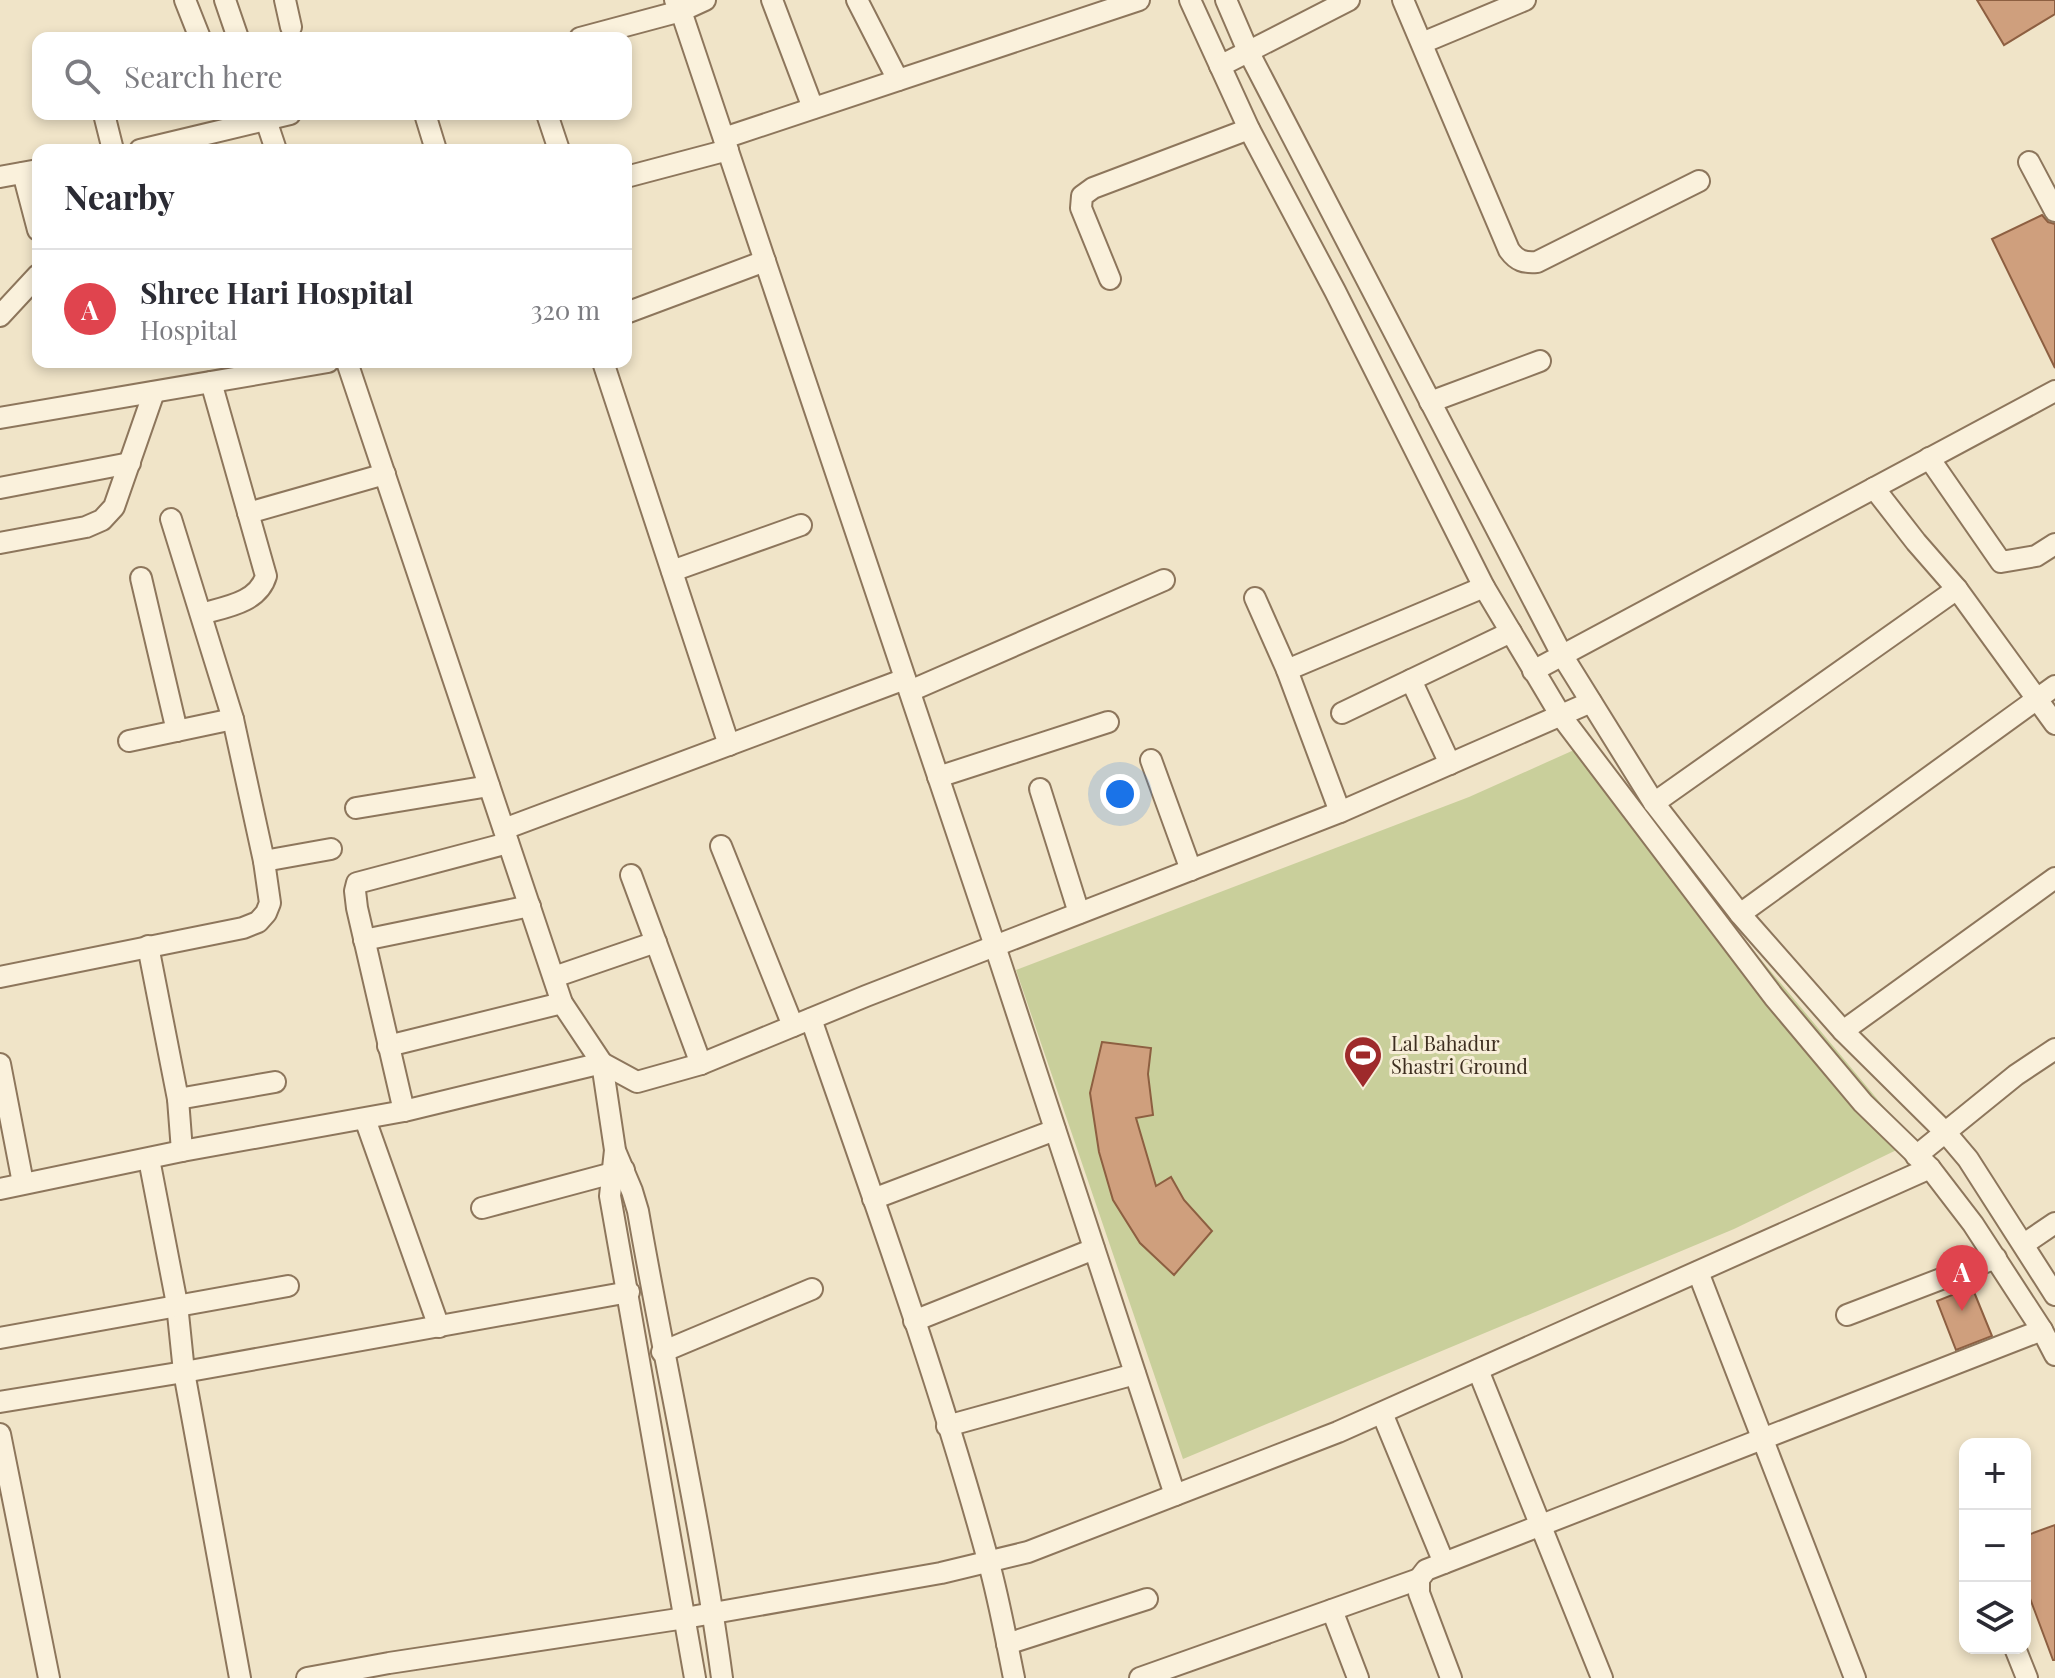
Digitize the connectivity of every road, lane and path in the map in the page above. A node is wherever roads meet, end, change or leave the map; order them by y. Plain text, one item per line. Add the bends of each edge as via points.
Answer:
1 (185, 0) edge
2 (225, 0) edge
3 (285, 0) edge
4 (705, 0) edge
5 (772, 0) edge
6 (857, 0) edge
7 (1139, 0) edge
8 (1190, 0) edge
9 (1226, 0) edge
10 (1349, 0) edge
11 (1403, 0) edge
12 (1525, 0) edge
13 (678, 6) edge
14 (291, 27) dead end
15 (198, 32) edge
16 (236, 32) edge
17 (598, 32) edge
18 (1422, 43) junction
19 (1248, 51) junction
20 (1220, 66) junction
21 (898, 80) junction
22 (813, 108) junction
23 (106, 120) edge
24 (254, 120) edge
25 (266, 120) edge
26 (427, 120) edge
27 (549, 120) edge
28 (1249, 129) junction
29 (112, 144) edge
30 (163, 144) edge
31 (274, 144) edge
32 (434, 144) edge
33 (557, 144) edge
34 (726, 144) junction
35 (2029, 162) dead end
36 (31, 171) edge
37 (632, 175) edge
38 (0, 177) edge
39 (1699, 181) dead end
40 (2055, 211) edge
41 (765, 261) junction
42 (1110, 279) dead end
43 (32, 281) edge
44 (632, 311) edge
45 (0, 316) edge
46 (1540, 361) dead end
47 (293, 368) edge
48 (349, 368) edge
49 (605, 368) edge
50 (211, 382) junction
51 (2055, 391) edge
52 (154, 392) junction
53 (1430, 402) junction
54 (0, 418) edge
55 (1929, 458) junction
56 (130, 463) junction
57 (385, 474) junction
58 (0, 488) edge
59 (1874, 488) junction
60 (248, 513) junction
61 (171, 519) dead end
62 (801, 525) dead end
63 (0, 543) edge
64 (2055, 544) edge
65 (672, 571) junction
66 (141, 578) dead end
67 (1164, 580) dead end
68 (1484, 587) junction
69 (1957, 589) junction
70 (1255, 598) dead end
71 (201, 614) junction
72 (1511, 632) junction
73 (1562, 655) junction
74 (1287, 670) junction
75 (1533, 671) junction
76 (1411, 680) junction
77 (907, 685) junction
78 (2055, 686) edge
79 (2036, 700) junction
80 (1591, 702) junction
81 (1342, 713) dead end
82 (1561, 716) junction
83 (233, 719) junction
84 (1108, 722) dead end
85 (2055, 724) edge
86 (177, 731) junction
87 (129, 741) dead end
88 (729, 745) junction
89 (1151, 760) dead end
90 (1450, 764) junction
91 (938, 777) junction
92 (489, 786) junction
93 (1040, 789) dead end
94 (1654, 803) junction
95 (356, 808) dead end
96 (1340, 812) junction
97 (506, 836) junction
98 (721, 846) dead end
99 (331, 849) dead end
100 (264, 861) junction
101 (1191, 870) junction
102 (631, 875) dead end
103 (2055, 878) edge
104 (530, 906) junction
105 (1079, 913) junction
106 (1740, 914) junction
107 (364, 940) junction
108 (656, 942) junction
109 (148, 946) junction
110 (995, 946) junction
111 (0, 977) edge
112 (554, 977) junction
113 (562, 1003) junction
114 (802, 1022) junction
115 (1843, 1031) junction
116 (388, 1046) junction
117 (2055, 1049) edge
118 (602, 1063) junction
119 (0, 1064) edge
120 (701, 1064) junction
121 (275, 1082) dead end
122 (178, 1099) junction
123 (404, 1111) junction
124 (365, 1119) junction
125 (1055, 1130) junction
126 (1946, 1133) junction
127 (182, 1151) junction
128 (149, 1159) junction
129 (1923, 1162) junction
130 (618, 1172) junction
131 (23, 1183) junction
132 (0, 1189) edge
133 (873, 1199) junction
134 (482, 1208) dead end
135 (2055, 1223) edge
136 (2024, 1244) junction
137 (1094, 1249) junction
138 (1996, 1258) junction
139 (1698, 1272) junction
140 (288, 1286) dead end
141 (812, 1289) dead end
142 (629, 1292) junction
143 (2055, 1295) edge
144 (177, 1304) junction
145 (1847, 1315) dead end
146 (914, 1321) junction
147 (439, 1327) junction
148 (2042, 1330) junction
149 (0, 1338) edge
150 (662, 1352) junction
151 (2055, 1355) edge
152 (1478, 1370) junction
153 (184, 1372) junction
154 (1135, 1374) junction
155 (0, 1402) edge
156 (1382, 1413) junction
157 (947, 1426) junction
158 (0, 1434) edge
159 (1763, 1439) junction
160 (1175, 1495) junction
161 (1541, 1526) junction
162 (988, 1561) junction
163 (1444, 1563) junction
164 (1419, 1579) junction
165 (1147, 1599) dead end
166 (1332, 1610) junction
167 (713, 1613) junction
168 (685, 1618) junction
169 (1007, 1644) junction
170 (2017, 1654) edge
171 (390, 1670) edge
172 (49, 1678) edge
173 (240, 1678) edge
174 (307, 1678) edge
175 (695, 1678) edge
176 (722, 1678) edge
177 (1014, 1678) edge
178 (1140, 1678) edge
179 (1358, 1678) edge
180 (1451, 1678) edge
181 (1602, 1678) edge
182 (1855, 1678) edge
183 (2027, 1678) edge

1 - 15 street
2 - 16 street
3 - 14 street
4 - 13 street
5 - 22 street
6 - 21 street
7 - 21 street
8 - 20 street
9 - 19 street
10 - 19 street
11 - 18 street
12 - 18 street
13 - 17 street
13 - 34 street
18 - 39 street via 1515,259 1537,262
19 - 20 street
19 - 53 street
20 - 28 street
21 - 22 street
22 - 34 street
23 - 29 street
24 - 30 street
25 - 31 street
26 - 32 street
27 - 33 street
28 - 42 street via 1082,196 1081,208
28 - 68 street
34 - 37 street
34 - 41 street
35 - 40 street
36 - 38 street
41 - 44 street
41 - 77 street
43 - 45 street
46 - 53 street
47 - 50 street
48 - 57 street
49 - 65 street
50 - 52 street
50 - 60 street
51 - 55 street
52 - 54 street
52 - 56 street
53 - 73 street
55 - 59 street
55 - 64 street via 2001,562 2036,556
56 - 58 street
56 - 63 street via 114,507 102,520
57 - 60 street
57 - 92 street
59 - 69 street
59 - 73 street
60 - 71 street via 266,576 263,587 242,601
61 - 71 street
62 - 65 street
65 - 88 street
66 - 86 street
67 - 77 street
68 - 72 street
68 - 74 street
69 - 79 street
69 - 94 street
70 - 74 street
71 - 83 street
72 - 75 street
72 - 76 street
73 - 75 street
73 - 80 street
74 - 96 street
75 - 82 street
76 - 81 street
76 - 90 street
77 - 88 street
77 - 91 street
78 - 79 street
79 - 85 street
79 - 106 street
80 - 82 street
80 - 94 street
82 - 90 street
82 - 129 street via 1774,997 1863,1103
83 - 86 street
83 - 100 street
84 - 91 street
86 - 87 street
88 - 97 street
89 - 101 street
90 - 96 street
91 - 110 street
92 - 95 street
92 - 97 street
93 - 105 street
94 - 106 street
96 - 101 street
97 - 104 street
97 - 107 street via 357,883
98 - 114 street
99 - 100 street
100 - 109 street via 270,903 258,922
101 - 105 street
102 - 108 street
103 - 115 street
104 - 107 street
104 - 112 street
105 - 110 street
106 - 115 street
107 - 116 street
108 - 112 street
108 - 120 street
109 - 111 street
109 - 122 street
110 - 114 street
110 - 125 street
112 - 113 street
113 - 116 street
113 - 118 street
114 - 120 street
114 - 133 street
115 - 126 street
116 - 123 street
117 - 126 street
118 - 120 street via 637,1082
118 - 123 street
118 - 130 street
119 - 131 street
121 - 122 street
122 - 127 street
123 - 124 street
124 - 127 street
124 - 147 street
125 - 133 street
125 - 137 street
126 - 129 street
126 - 136 street
127 - 128 street
128 - 131 street
128 - 144 street
129 - 138 street
129 - 139 street
130 - 134 street
130 - 142 street via 610,1196
130 - 150 street via 638,1211
131 - 132 street
133 - 146 street
135 - 136 street
136 - 143 street
137 - 146 street
137 - 154 street
138 - 145 street
138 - 148 street
139 - 152 street
139 - 159 street
140 - 144 street
141 - 150 street
142 - 147 street
142 - 168 street
144 - 149 street
144 - 153 street
146 - 157 street
147 - 153 street
148 - 151 street
148 - 159 street
150 - 167 street
152 - 156 street
152 - 161 street
153 - 155 street
153 - 173 street
154 - 157 street
154 - 160 street
156 - 160 street
156 - 163 street
157 - 162 street
158 - 172 street
159 - 161 street
159 - 182 street
160 - 162 street via 1028,1552
161 - 163 street
161 - 181 street
162 - 167 street
162 - 169 street
163 - 164 street
164 - 166 street
164 - 180 street via 1419,1593
165 - 169 street
166 - 178 street
166 - 179 street
167 - 168 street
167 - 176 street
168 - 171 street
168 - 175 street
169 - 177 street
170 - 183 street
171 - 174 street

